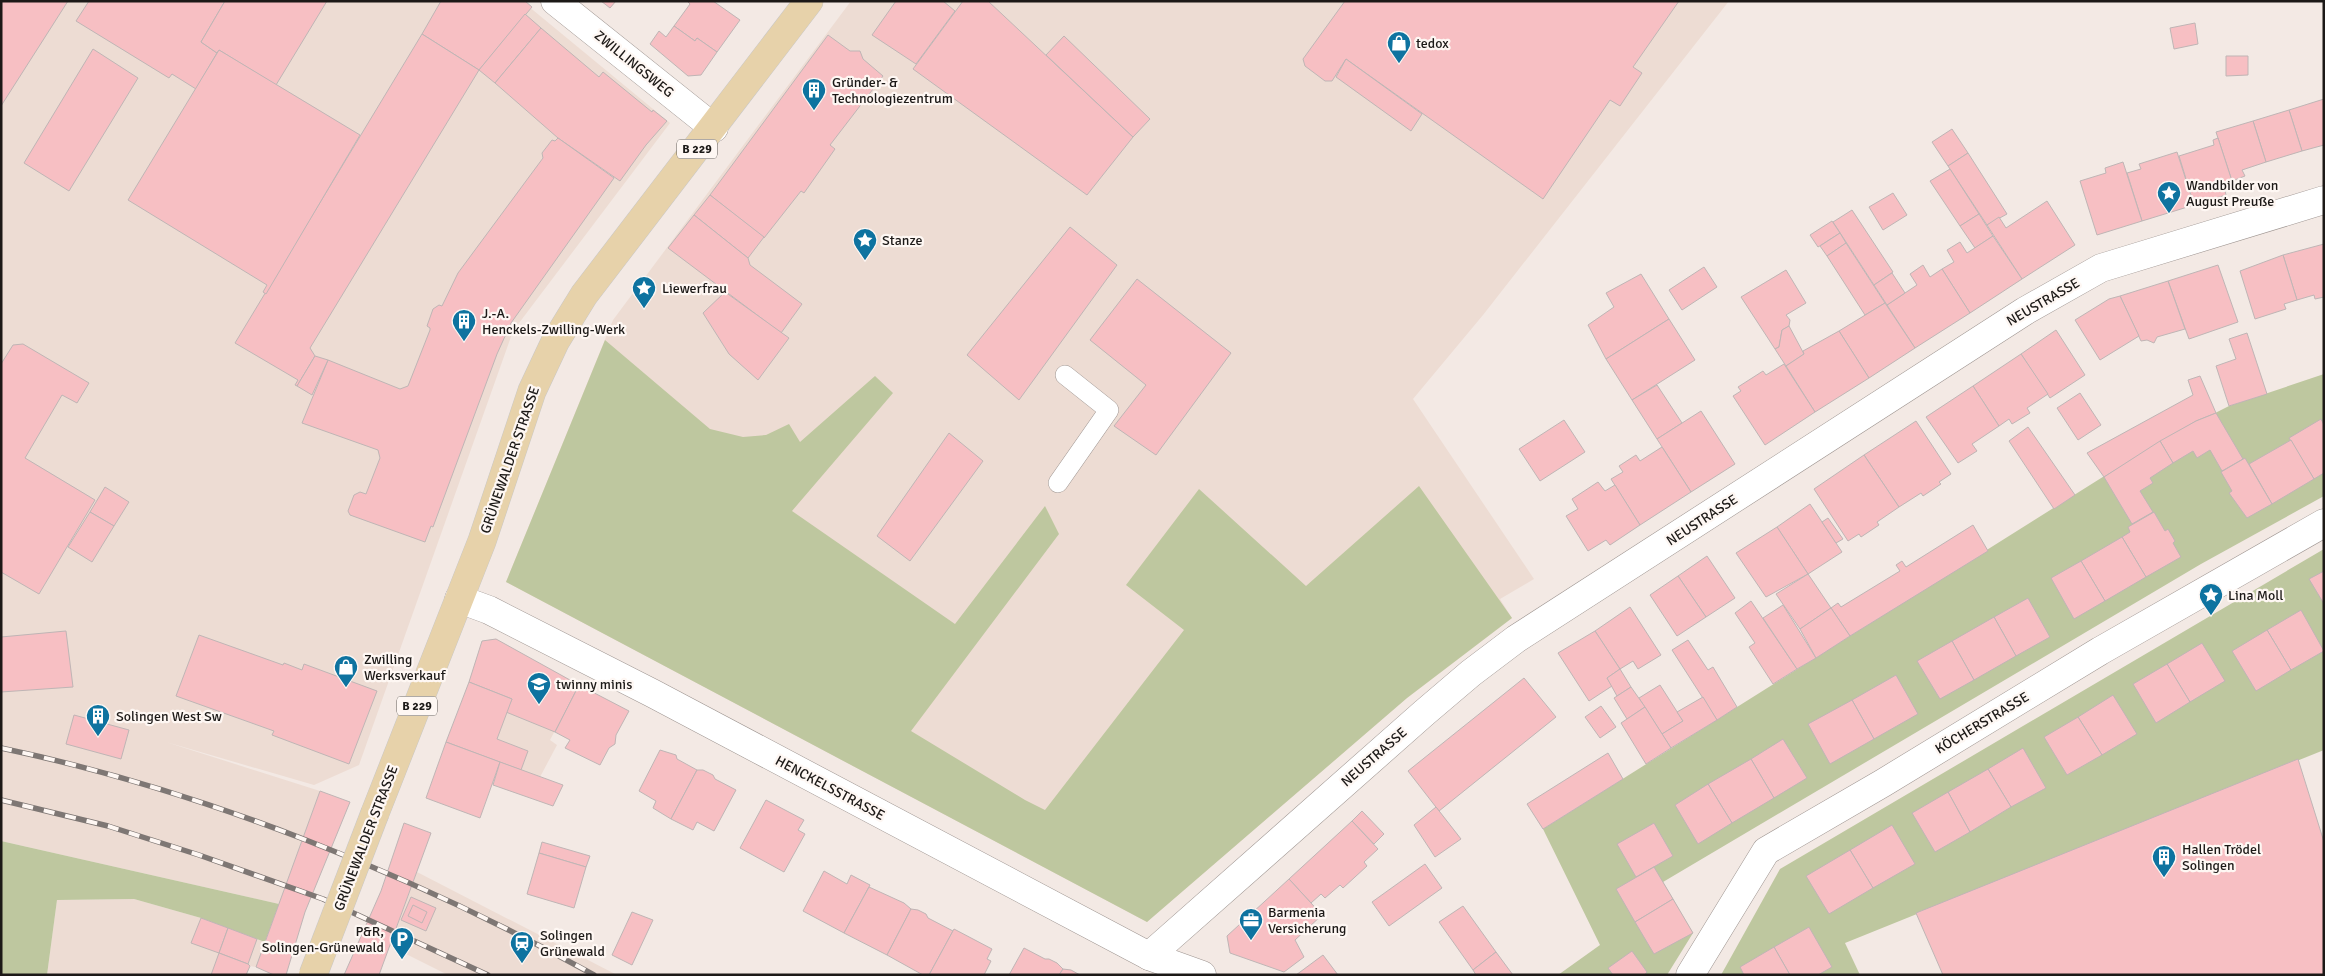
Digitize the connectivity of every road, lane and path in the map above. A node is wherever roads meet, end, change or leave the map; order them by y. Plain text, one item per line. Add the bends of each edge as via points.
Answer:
1 (555, 1) edge
2 (808, 1) edge
3 (714, 128) junction
4 (2324, 200) edge
5 (1065, 375) dead end
6 (1058, 483) dead end
7 (2324, 523) edge
8 (459, 599) junction
9 (1149, 956) junction
10 (313, 975) edge
11 (1202, 975) edge
12 (1690, 975) edge

1 - 3 street, ZWILLINGSWEG
2 - 3 main road, GRÜNEWALDER STRASSE / B 229
3 - 8 main road, GRÜNEWALDER STRASSE / B 229 via 584,295 555,342 532,391
4 - 9 street, NEUSTRASSE via 2101,268 2016,316 1516,639 1424,713
5 - 6 lane via 1109,410
7 - 12 street, KÖCHERSTRASSE via 2100,651 1766,851
8 - 9 street, HENCKELSSTRASSE via 489,610 658,697
8 - 10 main road, GRÜNEWALDER STRASSE / B 229, bridge
9 - 11 street, HENCKELSSTRASSE

